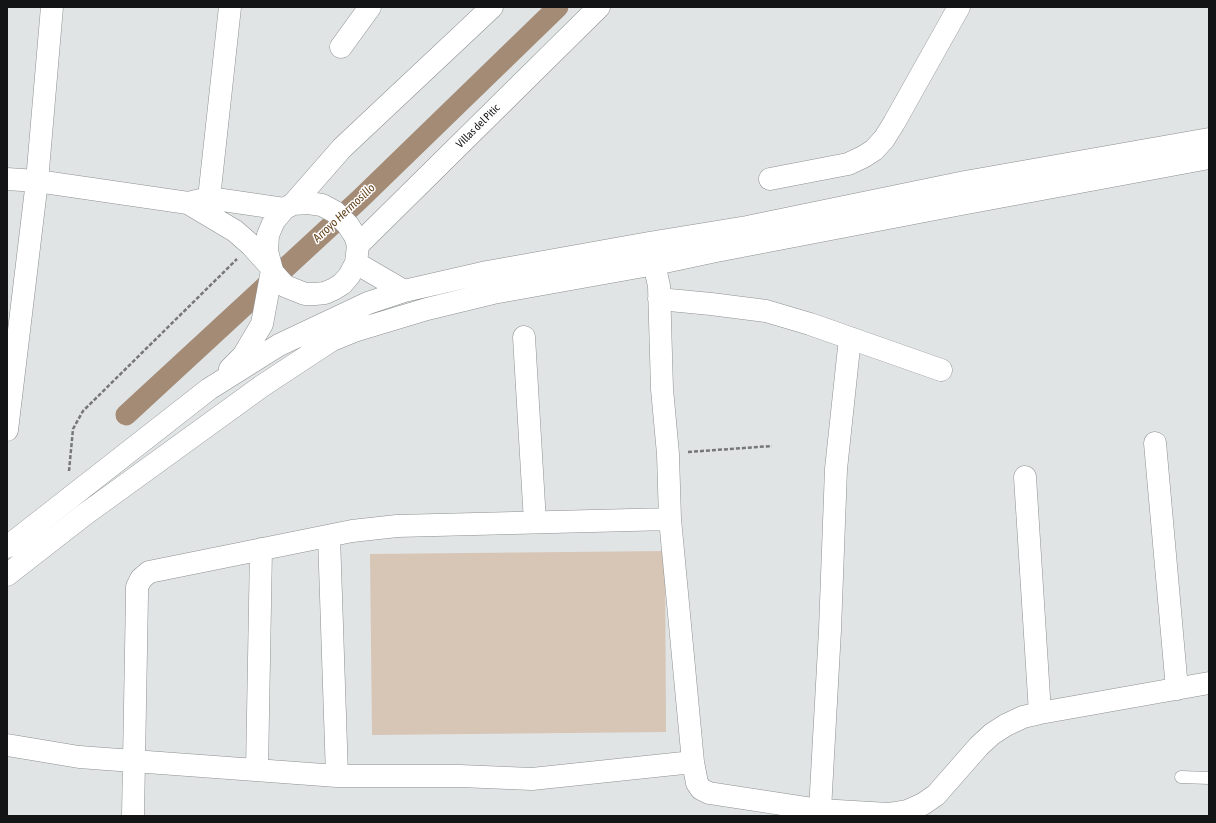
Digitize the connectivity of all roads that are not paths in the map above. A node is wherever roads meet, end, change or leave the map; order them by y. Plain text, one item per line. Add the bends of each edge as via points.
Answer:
1 (52, 7) edge
2 (230, 7) edge
3 (370, 7) edge
4 (492, 7) edge
5 (599, 7) edge
6 (959, 7) edge
7 (341, 47) dead end
8 (1209, 139) edge
9 (1209, 158) edge
10 (7, 179) edge
11 (770, 180) dead end
12 (37, 182) junction
13 (209, 198) junction
14 (188, 203) junction
15 (289, 207) junction
16 (650, 243) junction
17 (354, 262) junction
18 (655, 264) junction
19 (277, 277) junction
20 (404, 291) junction
21 (659, 299) junction
22 (353, 320) junction
23 (326, 333) junction
24 (524, 337) dead end
25 (850, 338) junction
26 (941, 370) dead end
27 (209, 389) junction
28 (7, 430) edge
29 (1155, 443) dead end
30 (1025, 477) dead end
31 (670, 519) junction
32 (534, 522) junction
33 (328, 536) junction
34 (7, 547) edge
35 (261, 549) junction
36 (7, 575) edge
37 (1209, 684) edge
38 (1177, 689) junction
39 (1040, 712) junction
40 (7, 745) edge
41 (134, 760) junction
42 (693, 762) junction
43 (257, 770) junction
44 (337, 776) junction
45 (1180, 777) dead end
46 (1209, 778) edge
47 (820, 810) junction
48 (133, 816) edge

1 - 12 street
2 - 13 street
3 - 7 street
4 - 15 street via 342,148
5 - 17 street, Villas del Pitic
6 - 11 street via 894,123 874,150 848,164
8 - 16 street via 965,182 747,227
9 - 18 street
10 - 12 street
12 - 14 street
12 - 28 street
13 - 14 street
13 - 15 street
14 - 19 street via 235,231 252,245
15 - 17 street via 308,203 322,205 342,218 355,236
15 - 19 street via 274,221 268,235 267,251
16 - 18 street
16 - 20 street via 487,272
17 - 19 street via 342,284 325,293 305,294
17 - 20 street
17 - 22 street
18 - 21 street
18 - 22 street via 493,293 427,309
19 - 23 street
19 - 27 street via 262,324 243,356
20 - 22 street
21 - 25 street via 766,311
21 - 31 street
22 - 23 street
23 - 27 street via 279,345
23 - 36 street via 262,386 84,515
24 - 32 street
25 - 26 street
25 - 47 street via 836,469
27 - 34 street
29 - 38 street
30 - 39 street
31 - 32 street
31 - 42 street
32 - 33 street via 397,526 352,530
33 - 35 street
33 - 44 street
35 - 41 street via 149,572 141,579 137,587 136,611
35 - 43 street
37 - 38 street
38 - 39 street
39 - 47 street via 1006,725 992,734 936,795 923,804 888,814
40 - 41 street via 79,757
41 - 43 street
41 - 48 street
42 - 44 street via 532,779
42 - 47 street via 697,783 701,789 709,793
43 - 44 street
45 - 46 lane

